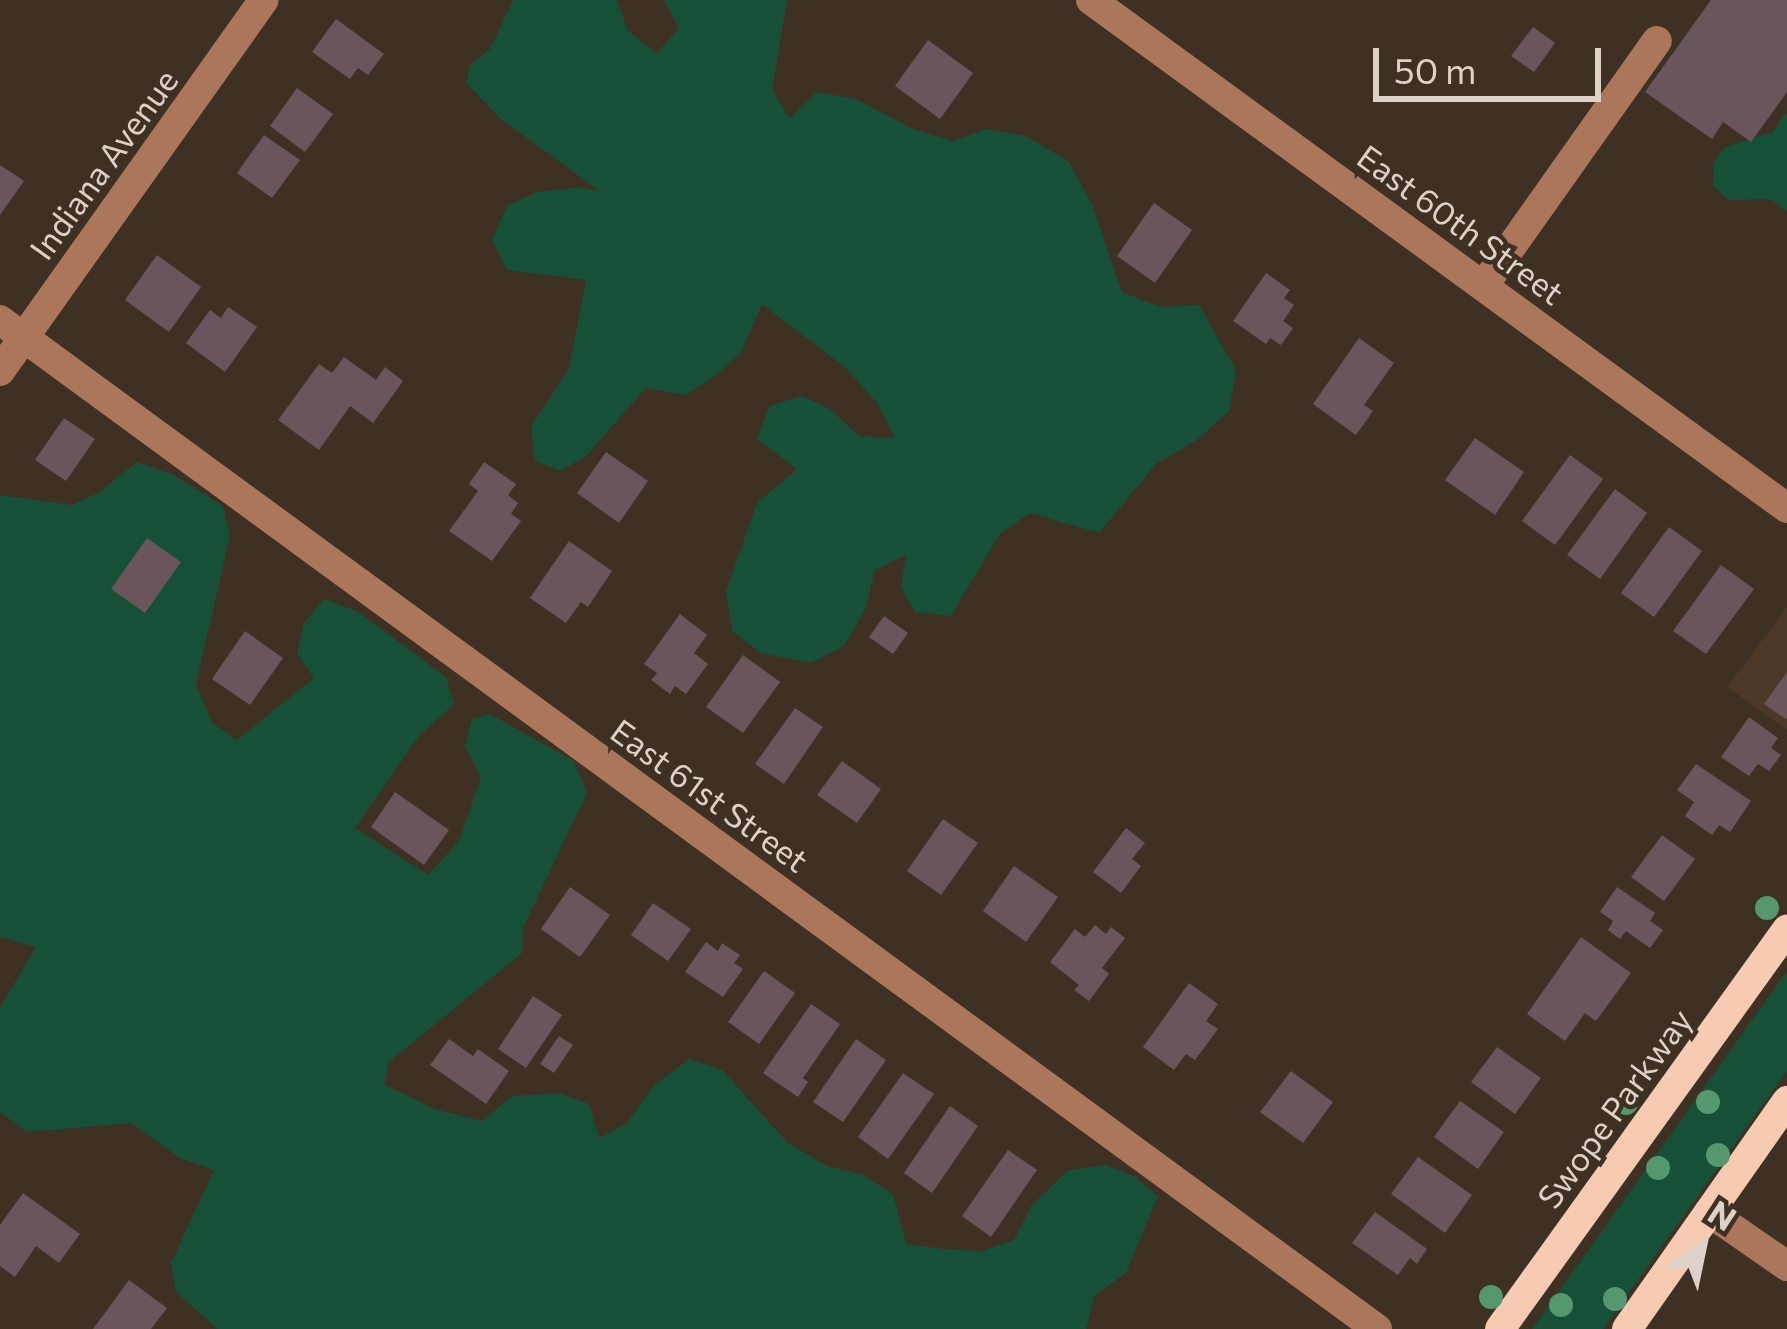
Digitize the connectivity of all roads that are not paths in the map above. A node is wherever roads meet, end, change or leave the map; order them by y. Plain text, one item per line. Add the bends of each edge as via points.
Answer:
1 (264, 0) edge
2 (1091, 0) edge
3 (1657, 41) dead end
4 (1484, 285) junction
5 (12, 329) edge
6 (0, 371) edge
7 (1787, 508) edge
8 (1787, 929) edge
9 (1787, 1101) edge
10 (1709, 1212) junction
11 (1787, 1266) edge
12 (1377, 1329) edge
13 (1500, 1329) edge
14 (1627, 1329) edge

1 - 5 street, Indiana Avenue
2 - 4 street, East 60th Street
3 - 4 street
4 - 7 street, East 60th Street
5 - 6 street, Indiana Avenue
5 - 12 street, East 61st Street
8 - 13 main road, Swope Parkway
9 - 10 main road
10 - 11 street
10 - 14 main road

